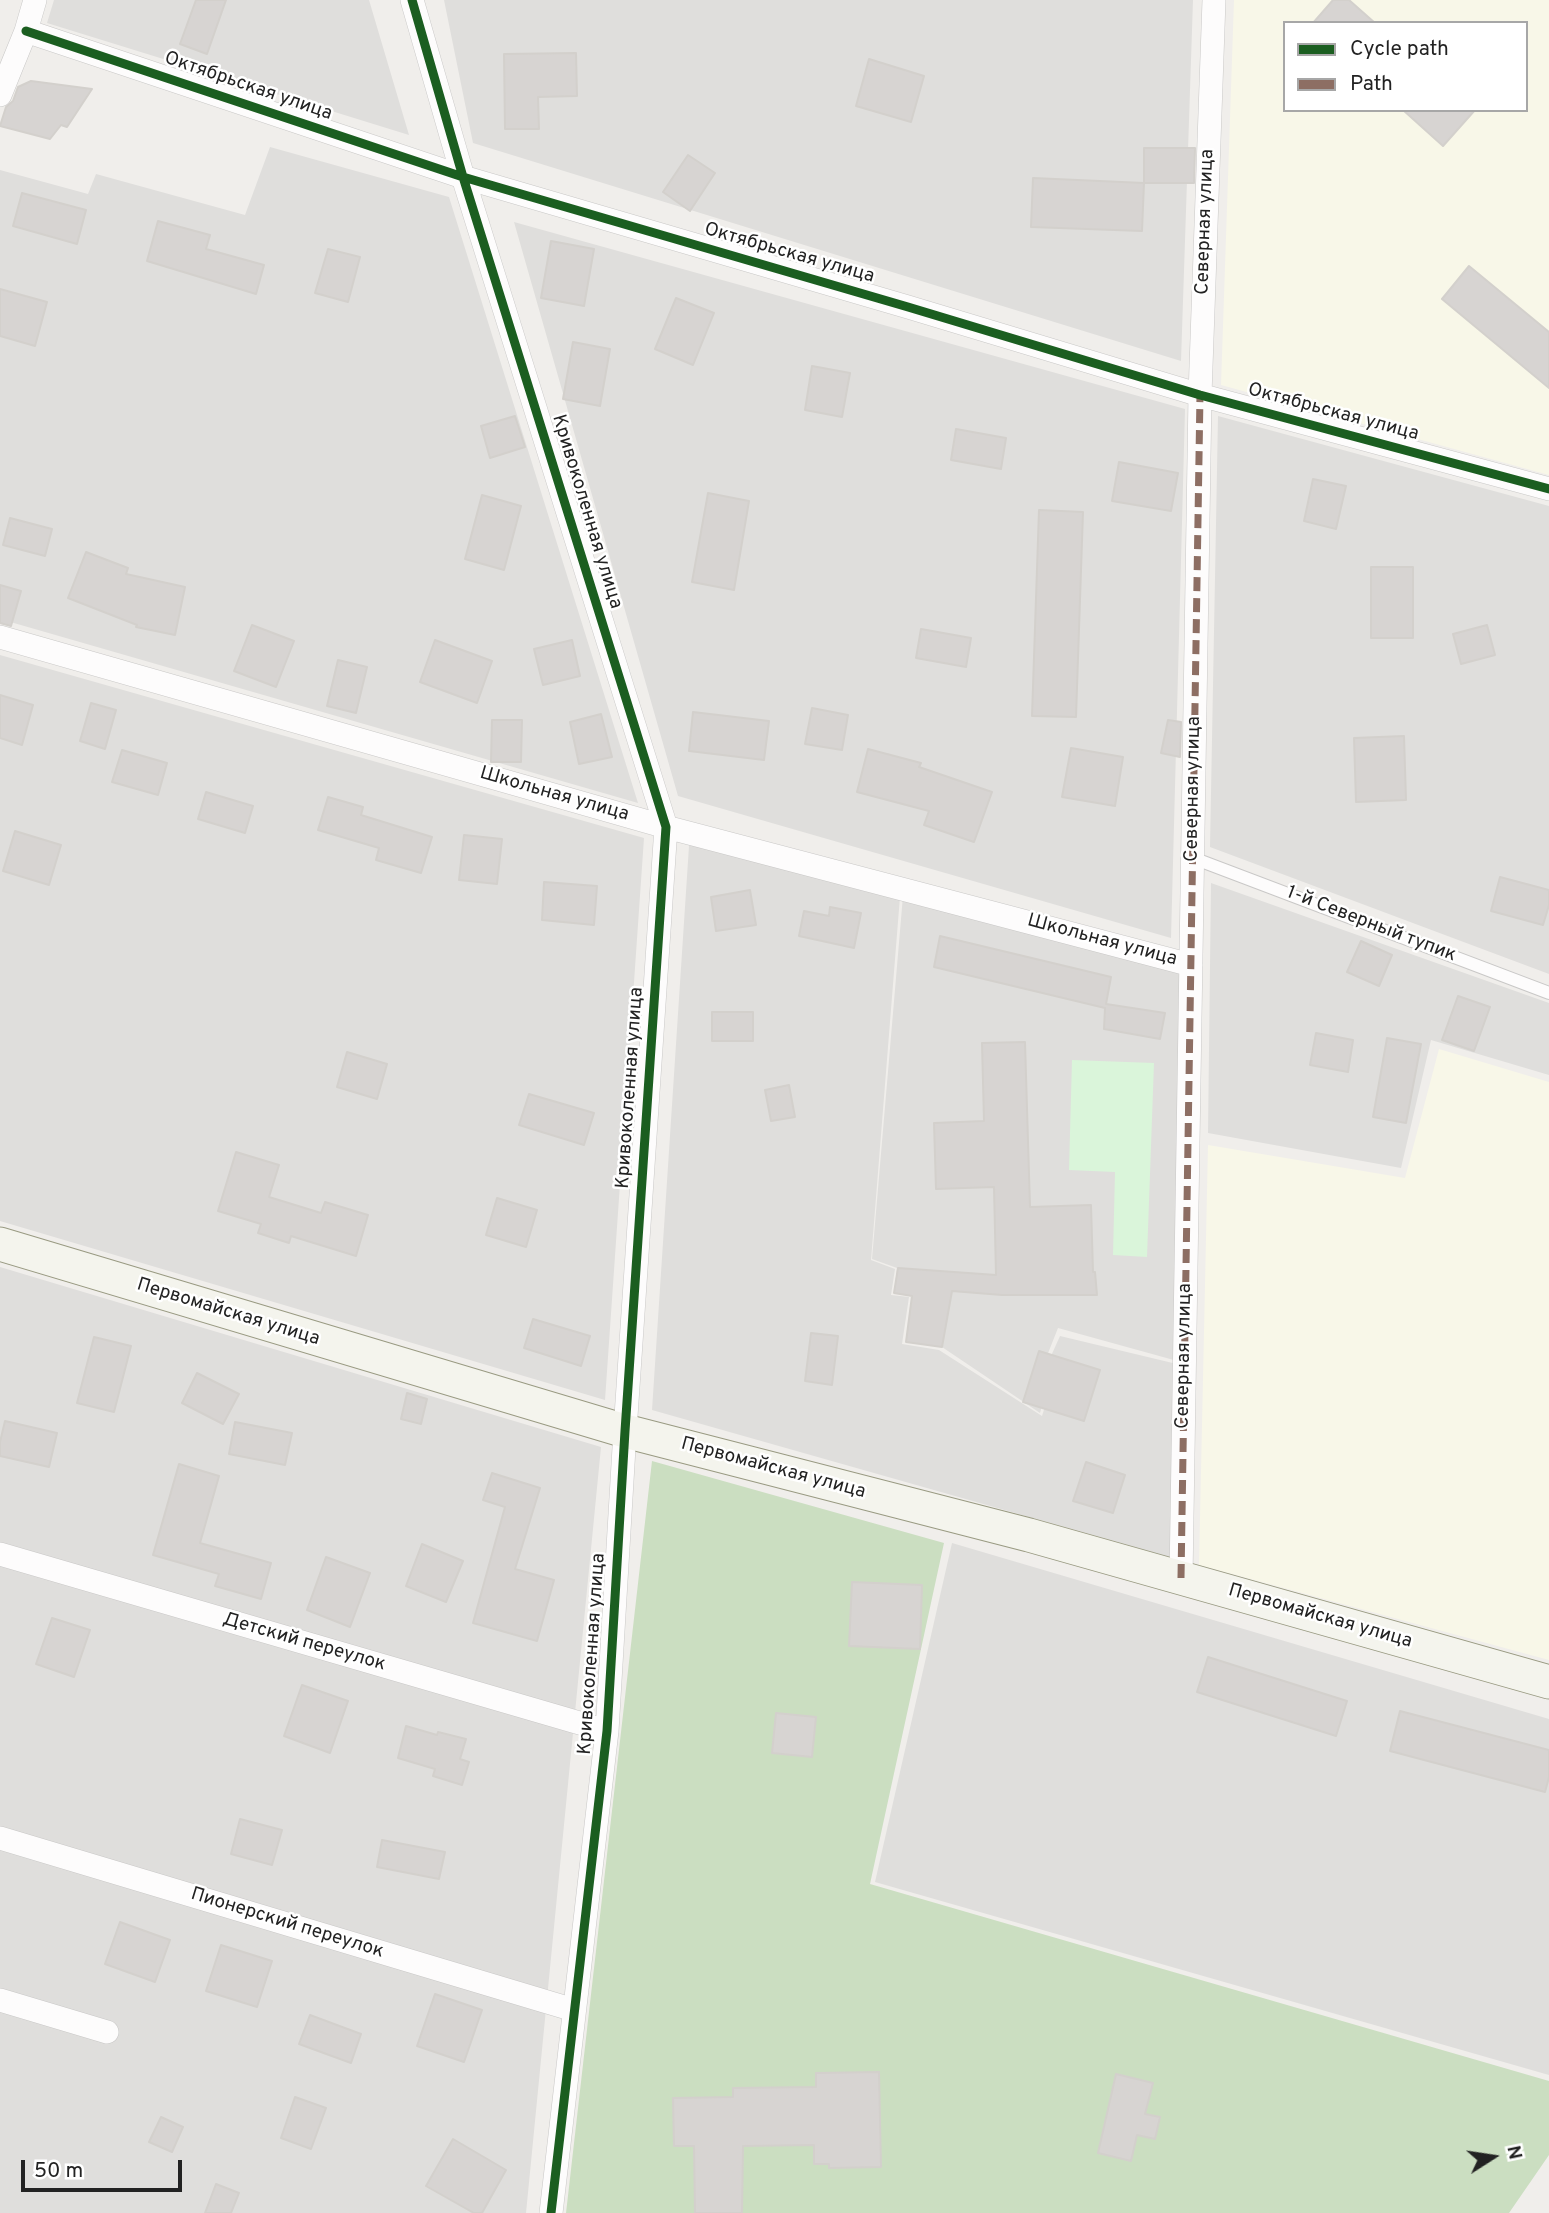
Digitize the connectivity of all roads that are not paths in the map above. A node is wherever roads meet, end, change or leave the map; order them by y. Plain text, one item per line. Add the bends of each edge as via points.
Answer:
1 (35, 0) edge
2 (412, 0) edge
3 (1214, 0) edge
4 (26, 31) junction
5 (0, 95) edge
6 (463, 177) junction
7 (1200, 395) junction
8 (1549, 489) edge
9 (0, 637) edge
10 (666, 827) junction
11 (1193, 858) junction
12 (1191, 965) junction
13 (1549, 993) edge
14 (0, 1244) edge
15 (625, 1431) junction
16 (0, 1555) edge
17 (1181, 1578) junction
18 (1549, 1682) edge
19 (607, 1731) junction
20 (0, 1838) edge
21 (0, 2000) edge
22 (574, 2010) junction
23 (107, 2032) dead end
24 (551, 2213) edge

1 - 4 street
2 - 6 street, Кривоколенная улица
3 - 7 street, Северная улица
4 - 5 street
4 - 6 street, Октябрьская улица
6 - 7 street, Октябрьская улица
6 - 10 street, Кривоколенная улица
7 - 8 street, Октябрьская улица
7 - 11 street, Северная улица
9 - 10 street, Школьная улица
10 - 12 street, Школьная улица
10 - 15 street, Кривоколенная улица
11 - 12 street, Северная улица
11 - 13 lane, 1-й Северный тупик
12 - 17 street, Северная улица
14 - 15 main road, Первомайская улица
15 - 17 main road, Первомайская улица
15 - 19 street, Кривоколенная улица
16 - 19 street, Детский переулок
17 - 18 main road, Первомайская улица
19 - 22 street, Кривоколенная улица
20 - 22 street, Пионерский переулок
21 - 23 street
22 - 24 street, Кривоколенная улица

